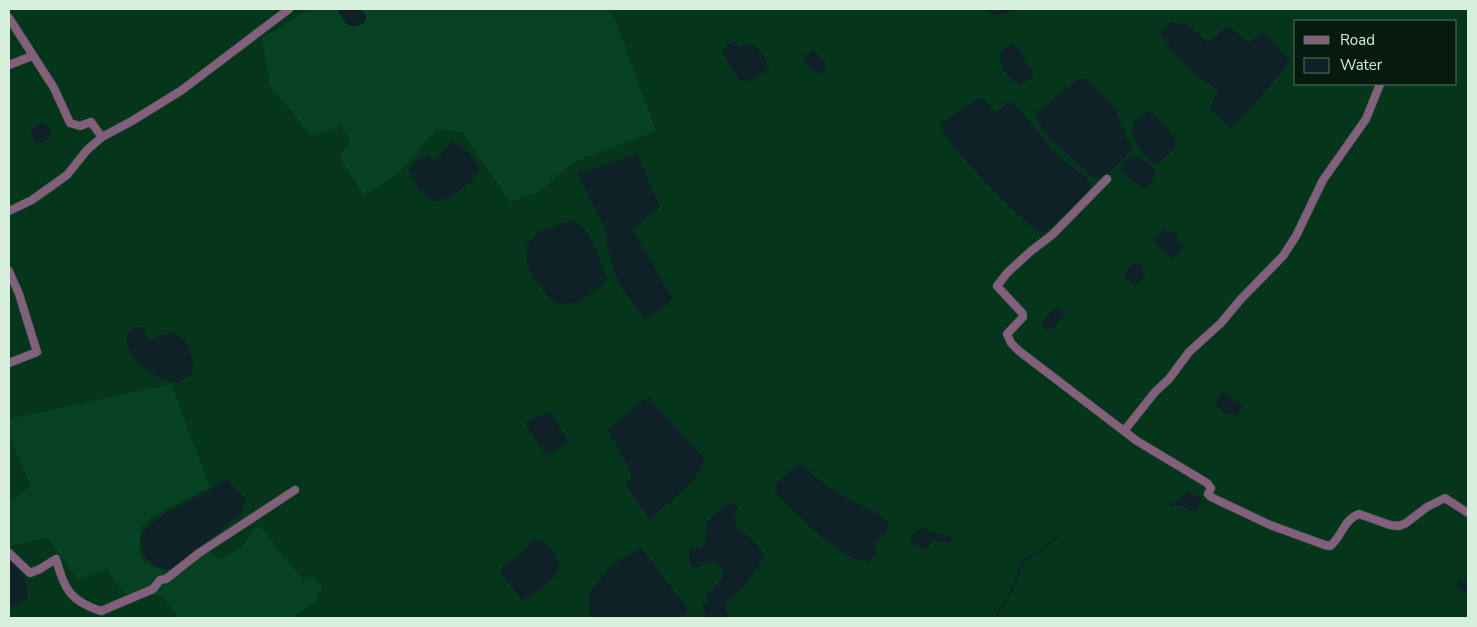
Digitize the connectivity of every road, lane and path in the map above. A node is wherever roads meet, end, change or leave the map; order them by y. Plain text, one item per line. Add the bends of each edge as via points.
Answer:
1 (289, 9) edge
2 (9, 18) edge
3 (32, 56) junction
4 (9, 64) edge
5 (1380, 85) edge
6 (102, 137) junction
7 (1107, 179) dead end
8 (9, 212) edge
9 (9, 271) edge
10 (9, 364) edge
11 (1124, 431) junction
12 (295, 490) dead end
13 (1468, 513) edge
14 (9, 553) edge

1 - 6 street via 182,90
2 - 3 street
3 - 4 street
3 - 6 street via 54,88 70,123 80,126 91,122
5 - 11 street via 1366,119 1323,180 1283,256 1221,323 1189,352
6 - 8 street via 67,175
7 - 11 street via 1052,235 1007,273 997,287 1023,314 1007,334 1011,343
9 - 10 street via 37,352
11 - 13 street via 1208,483 1211,497 1325,545 1334,543 1345,524 1359,514 1399,526 1444,498
12 - 14 street via 160,580 153,589 101,611 83,606 70,594 56,559 30,573

